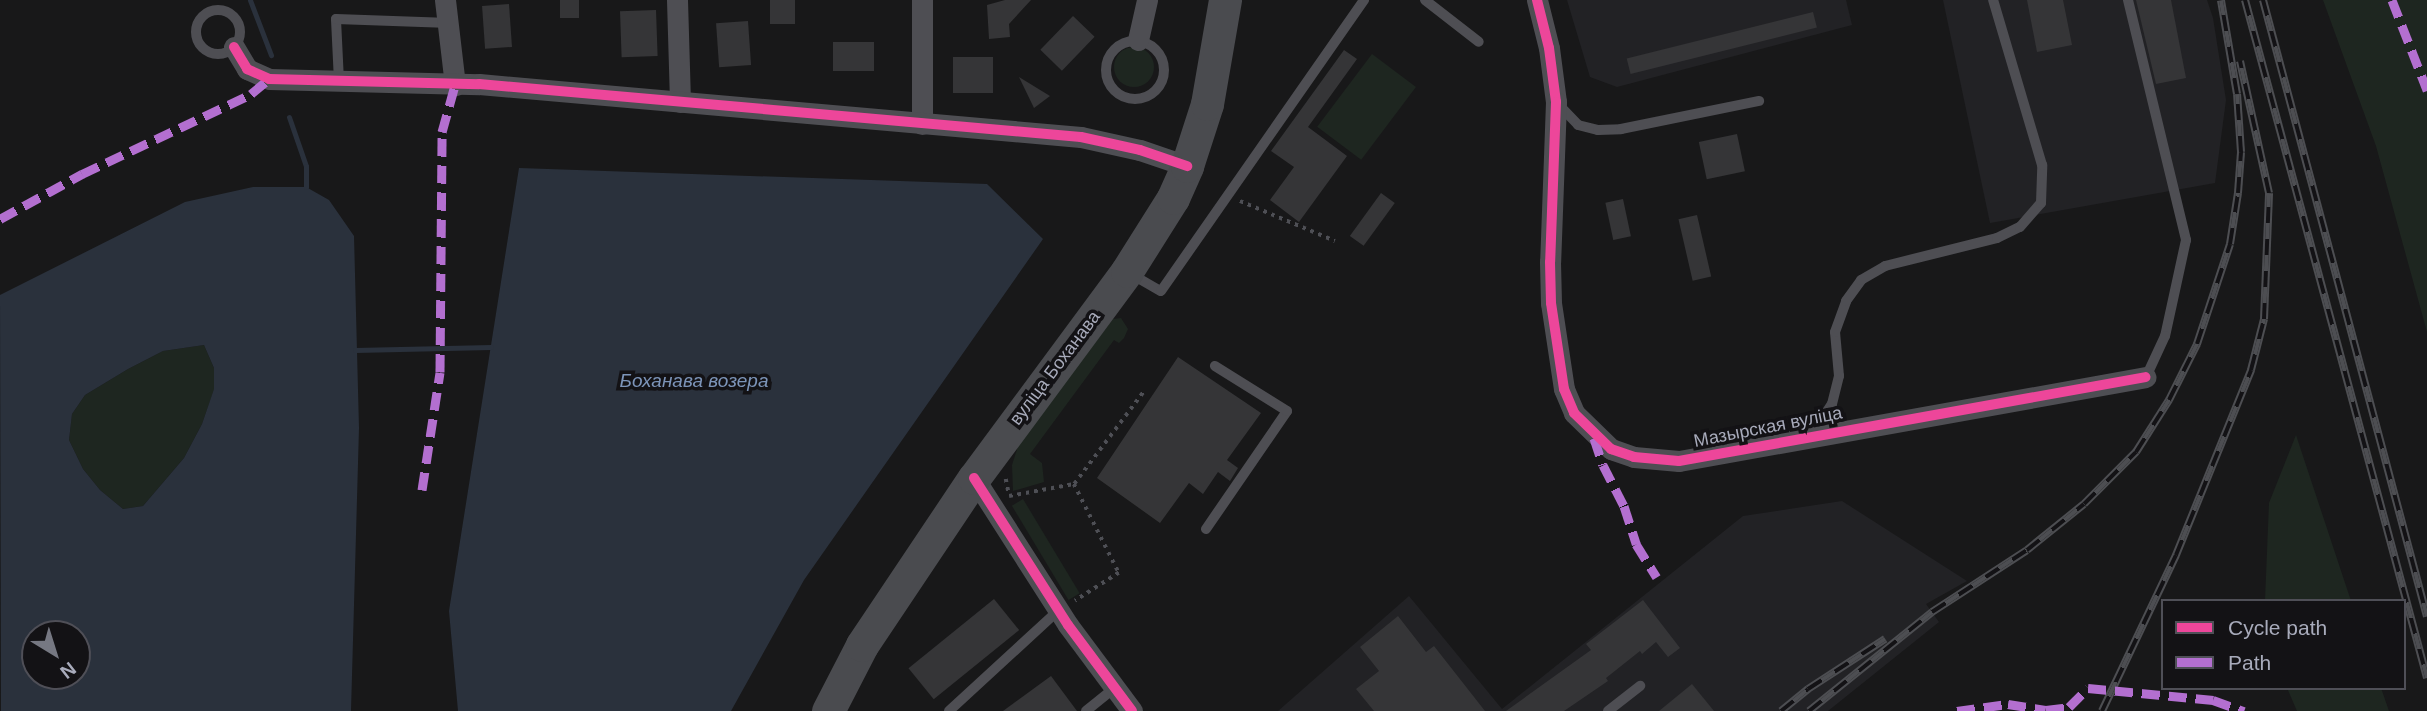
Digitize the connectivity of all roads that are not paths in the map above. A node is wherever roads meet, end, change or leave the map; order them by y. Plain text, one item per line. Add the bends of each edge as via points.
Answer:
1 (445, 0) edge
2 (677, 0) edge
3 (922, 0) edge
4 (1147, 0) edge
5 (1226, 0) edge
6 (1364, 0) edge
7 (1425, 0) edge
8 (1537, 0) edge
9 (1993, 0) edge
10 (2128, 0) edge
11 (450, 23) junction
12 (1138, 40) junction
13 (1479, 42) dead end
14 (234, 47) junction
15 (339, 81) junction
16 (455, 85) junction
17 (1759, 101) dead end
18 (680, 102) junction
19 (1556, 102) junction
20 (922, 124) junction
21 (1187, 166) junction
22 (1127, 271) junction
23 (1215, 366) dead end
24 (2146, 377) joint
25 (1811, 436) junction
26 (990, 476) junction
27 (1206, 529) dead end
28 (1062, 606) junction
29 (1640, 686) dead end
30 (1114, 688) junction
31 (828, 711) edge
32 (949, 711) edge
33 (1086, 711) edge
34 (1132, 711) edge
35 (1608, 711) edge

1 - 11 street
2 - 18 street
3 - 20 street
4 - 12 street
5 - 21 main road, вуліца Боханава via 1207,104
6 - 22 lane via 1161,291
7 - 13 lane
8 - 19 street, Мазырская вуліца
9 - 25 lane via 2042,165 2041,203 2020,228 1997,238 1885,266 1861,280 1846,301 1835,332 1839,376 1832,404
10 - 24 lane via 2186,240 2165,336
11 - 15 lane via 336,19
11 - 16 street
12 - 12 lane via 1118,46 1106,65 1112,88 1135,99 1150,96 1165,69 1156,48
14 - 14 lane via 240,30 232,15 215,10 201,18 196,32 202,47 218,54
14 - 15 street via 247,69 269,79
15 - 16 street
16 - 18 street
17 - 19 lane via 1598,130 1578,125
18 - 20 street
19 - 25 street, Мазырская вуліца via 1551,303 1564,389 1574,413 1611,449 1653,460 1729,454
20 - 21 street via 1081,137
21 - 22 main road, вуліца Боханава via 1154,231
22 - 26 main road, вуліца Боханава
23 - 27 lane via 1287,411
24 - 25 street, Мазырская вуліца
26 - 28 street
26 - 31 main road, вуліца Боханава via 862,645
28 - 30 street
28 - 32 lane
29 - 35 lane
30 - 33 lane
30 - 34 street

